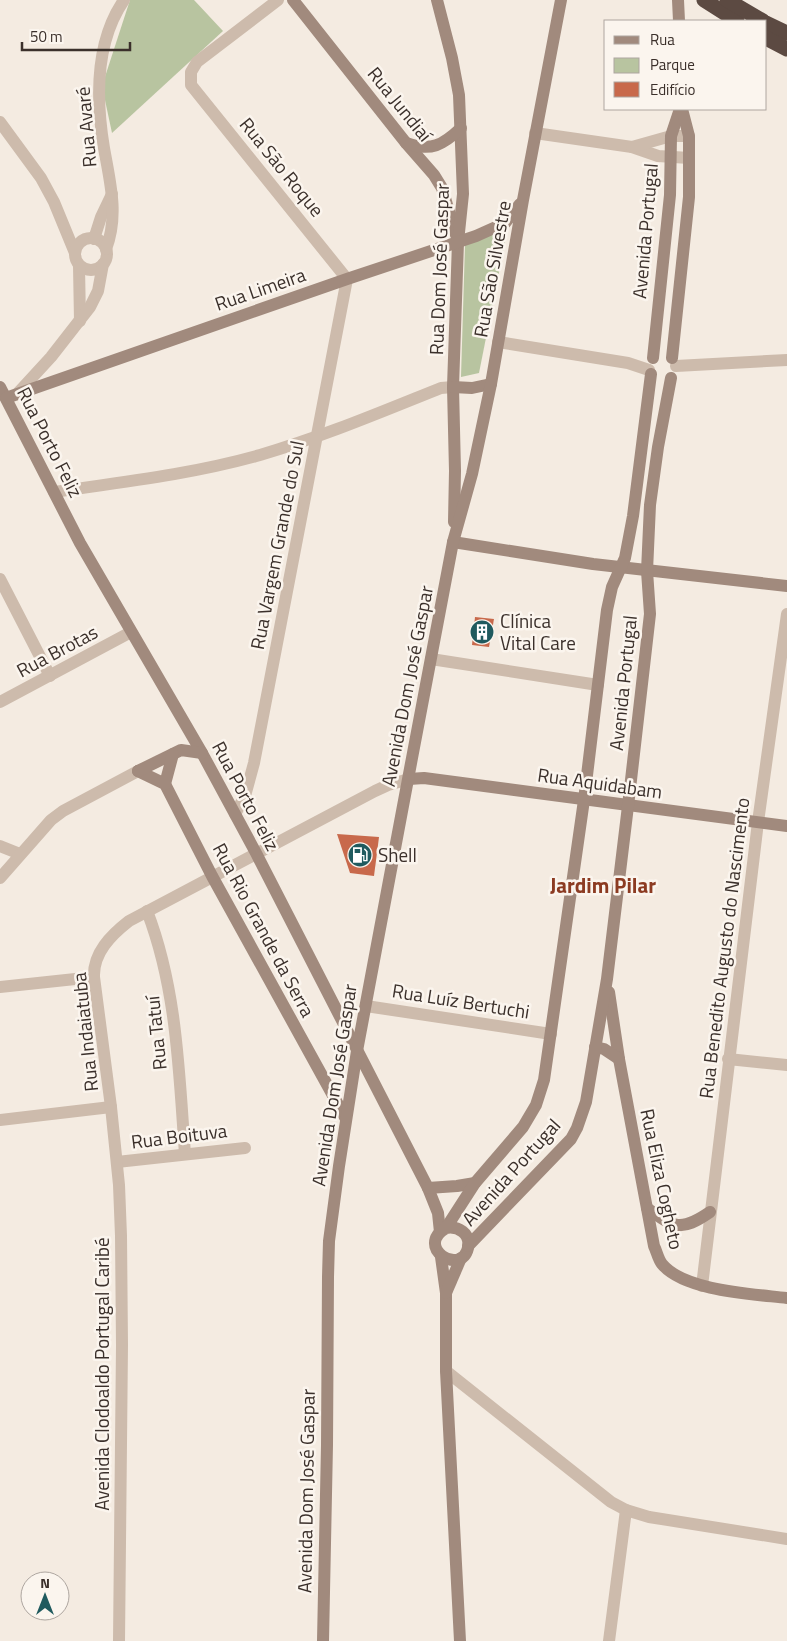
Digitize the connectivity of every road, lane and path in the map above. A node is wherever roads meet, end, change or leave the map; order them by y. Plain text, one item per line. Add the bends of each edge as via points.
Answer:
1 (124, 0) edge
2 (278, 0) edge
3 (293, 0) edge
4 (437, 0) edge
5 (561, 0) edge
6 (678, 0) edge
7 (704, 0) edge
8 (727, 0) edge
9 (679, 20) edge
10 (735, 20) edge
11 (761, 20) edge
12 (767, 23) edge
13 (787, 33) edge
14 (767, 39) edge
15 (787, 49) edge
16 (681, 110) edge
17 (681, 110) edge
18 (0, 122) edge
19 (461, 128) junction
20 (5, 133) edge
21 (535, 133) junction
22 (670, 136) junction
23 (689, 136) junction
24 (406, 143) junction
25 (632, 147) junction
26 (670, 158) junction
27 (689, 158) junction
28 (112, 194) junction
29 (522, 200) junction
30 (505, 223) junction
31 (64, 224) junction
32 (517, 237) junction
33 (91, 239) junction
34 (458, 242) junction
35 (106, 249) junction
36 (75, 253) junction
37 (104, 264) junction
38 (79, 266) junction
39 (347, 279) junction
40 (80, 321) junction
41 (498, 342) junction
42 (787, 360) edge
43 (674, 362) junction
44 (651, 366) junction
45 (671, 378) junction
46 (491, 384) junction
47 (453, 388) junction
48 (6, 395) edge
49 (317, 438) junction
50 (54, 492) junction
51 (453, 542) junction
52 (621, 567) junction
53 (647, 570) junction
54 (0, 579) edge
55 (787, 586) edge
56 (787, 614) edge
57 (131, 632) junction
58 (431, 659) junction
59 (50, 676) junction
60 (598, 685) junction
61 (0, 702) edge
62 (184, 722) junction
63 (177, 752) junction
64 (202, 753) junction
65 (138, 771) junction
66 (409, 779) junction
67 (165, 784) junction
68 (584, 800) junction
69 (628, 806) junction
70 (235, 814) junction
71 (758, 822) junction
72 (787, 826) edge
73 (0, 846) edge
74 (256, 853) junction
75 (20, 854) junction
76 (212, 876) junction
77 (0, 878) edge
78 (147, 911) junction
79 (94, 977) junction
80 (607, 979) junction
81 (0, 987) edge
82 (366, 1006) junction
83 (551, 1034) junction
84 (596, 1047) junction
85 (357, 1052) junction
86 (619, 1059) junction
87 (728, 1059) junction
88 (787, 1065) edge
89 (111, 1107) junction
90 (0, 1120) edge
91 (346, 1120) junction
92 (245, 1148) dead end
93 (185, 1154) junction
94 (117, 1162) junction
95 (476, 1183) junction
96 (428, 1188) junction
97 (647, 1208) junction
98 (710, 1212) junction
99 (443, 1230) junction
100 (468, 1246) junction
101 (441, 1257) junction
102 (461, 1258) junction
103 (702, 1286) junction
104 (446, 1293) junction
105 (787, 1298) edge
106 (446, 1372) junction
107 (626, 1510) junction
108 (787, 1539) edge
109 (119, 1641) edge
110 (323, 1641) edge
111 (460, 1641) edge
112 (609, 1641) edge

1 - 28 street, Rua Avaré via 105,46 99,86 100,122
2 - 39 street, Rua São Roque via 200,58 190,78 192,85
3 - 24 street, Rua Jundiaí
4 - 19 street, Rua Dom José Gaspar via 459,95
5 - 21 street, Rua São Silvestre
6 - 9 street
7 - 10 highway
8 - 11 highway
12 - 13 highway
14 - 15 highway
16 - 22 street, Avenida Portugal
17 - 23 street, Avenida Portugal
18 - 20 street
19 - 24 street via 440,145 429,147
19 - 34 street, Rua Dom José Gaspar via 463,194
20 - 31 street via 41,178
21 - 25 street
21 - 29 street, Rua São Silvestre
22 - 23 street
22 - 25 street
22 - 26 street, Avenida Portugal
23 - 27 street, Avenida Portugal
24 - 34 street, Rua Jundiaí via 442,188
25 - 26 street
26 - 27 street
26 - 44 street, Avenida Portugal via 670,195
27 - 43 street, Avenida Portugal via 689,196
28 - 33 street
28 - 35 street, Rua Avaré via 113,221
29 - 30 street
29 - 32 street, Rua São Silvestre
30 - 32 street
30 - 34 street, Rua Limeira
31 - 33 street
31 - 36 street
32 - 41 street, Rua São Silvestre
33 - 35 street via 99,240
33 - 36 street via 79,244
34 - 39 street, Rua Limeira
34 - 47 street, Rua Dom José Gaspar
35 - 37 street
36 - 38 street
37 - 38 street via 89,270
37 - 40 street via 95,298
38 - 40 street
39 - 48 street, Rua Limeira
39 - 49 street, Rua Vargem Grande do Sul
40 - 48 street via 56,351
41 - 44 street
41 - 46 street, Rua São Silvestre
42 - 43 street
43 - 44 street via 660,355
43 - 45 street
44 - 45 street via 658,380
44 - 52 street, Avenida Portugal via 633,516
45 - 53 street, Avenida Portugal via 650,505
46 - 47 street
46 - 51 street, Rua São Silvestre via 472,474
47 - 49 street via 441,388
47 - 51 street, Rua Dom José Gaspar
48 - 50 street, Rua Porto Feliz
49 - 50 street via 212,466
49 - 70 street, Rua Vargem Grande do Sul via 254,763 245,796
50 - 57 street, Rua Porto Feliz
51 - 52 street
51 - 58 street, Avenida Dom José Gaspar
52 - 53 street
52 - 60 street, Avenida Portugal via 609,597
53 - 55 street
53 - 69 street, Avenida Portugal via 650,614
54 - 59 street
56 - 71 street, Rua Benedito Augusto do Nascimento
57 - 59 street, Rua Brotas
57 - 62 street, Rua Porto Feliz
58 - 60 street
58 - 66 street, Avenida Dom José Gaspar
59 - 61 street, Rua Brotas
60 - 68 street, Avenida Portugal
62 - 63 street
62 - 64 street, Rua Porto Feliz
63 - 64 street
63 - 65 street
63 - 67 street
64 - 70 street, Rua Porto Feliz
65 - 67 street
65 - 75 street via 63,811
66 - 68 street, Rua Aquidabam via 424,778
66 - 74 street, Rua Indaiatuba via 381,788
66 - 82 street, Avenida Dom José Gaspar
67 - 76 street, Rua Rio Grande da Serra
68 - 69 street, Rua Aquidabam
68 - 83 street, Avenida Portugal
69 - 71 street, Rua Aquidabam
69 - 80 street, Avenida Portugal
70 - 74 street, Rua Porto Feliz
71 - 72 street, Rua Aquidabam
71 - 87 street, Rua Benedito Augusto do Nascimento
73 - 75 street
74 - 76 street, Rua Indaiatuba
74 - 85 street, Rua Porto Feliz
75 - 77 street
76 - 78 street, Rua Indaiatuba
76 - 91 street, Rua Rio Grande da Serra
78 - 79 street, Rua Indaiatuba via 116,931 105,944 97,958
78 - 93 street, Rua Tatuí via 169,983 176,1030
79 - 81 street
79 - 89 street, Rua Indaiatuba
80 - 84 street, Avenida Portugal
80 - 86 street, Rua Eliza Cogheto
82 - 83 street, Rua Luíz Bertuchi
82 - 85 street, Avenida Dom José Gaspar
83 - 95 street, Avenida Portugal via 544,1080 536,1105 523,1127
84 - 86 street
84 - 100 street, Avenida Portugal via 586,1102 571,1139
85 - 91 street, Avenida Dom José Gaspar
85 - 96 street, Rua Porto Feliz
86 - 97 street, Rua Eliza Cogheto
87 - 88 street
87 - 98 street, Rua Benedito Augusto do Nascimento
89 - 90 street
89 - 94 street, Avenida Clodoaldo Portugal Caribé
91 - 110 street, Avenida Dom José Gaspar via 333,1204 328,1277
92 - 93 street, Rua Boituva
93 - 94 street, Rua Boituva
94 - 109 street, Avenida Clodoaldo Portugal Caribé via 122,1345
95 - 96 street
95 - 99 street, Avenida Portugal
96 - 99 street, Rua Porto Feliz
97 - 98 street via 664,1221 676,1225 695,1223
97 - 103 street, Rua Eliza Cogheto via 654,1246 661,1263 674,1275
98 - 103 street, Rua Benedito Augusto do Nascimento
99 - 100 street via 460,1229 465,1233
99 - 101 street via 435,1244
100 - 102 street
101 - 102 street via 447,1260
101 - 104 street
102 - 104 street
103 - 105 street, Rua Eliza Cogheto
104 - 106 street
106 - 107 street via 611,1502
106 - 111 street
107 - 108 street via 649,1517
107 - 112 street

